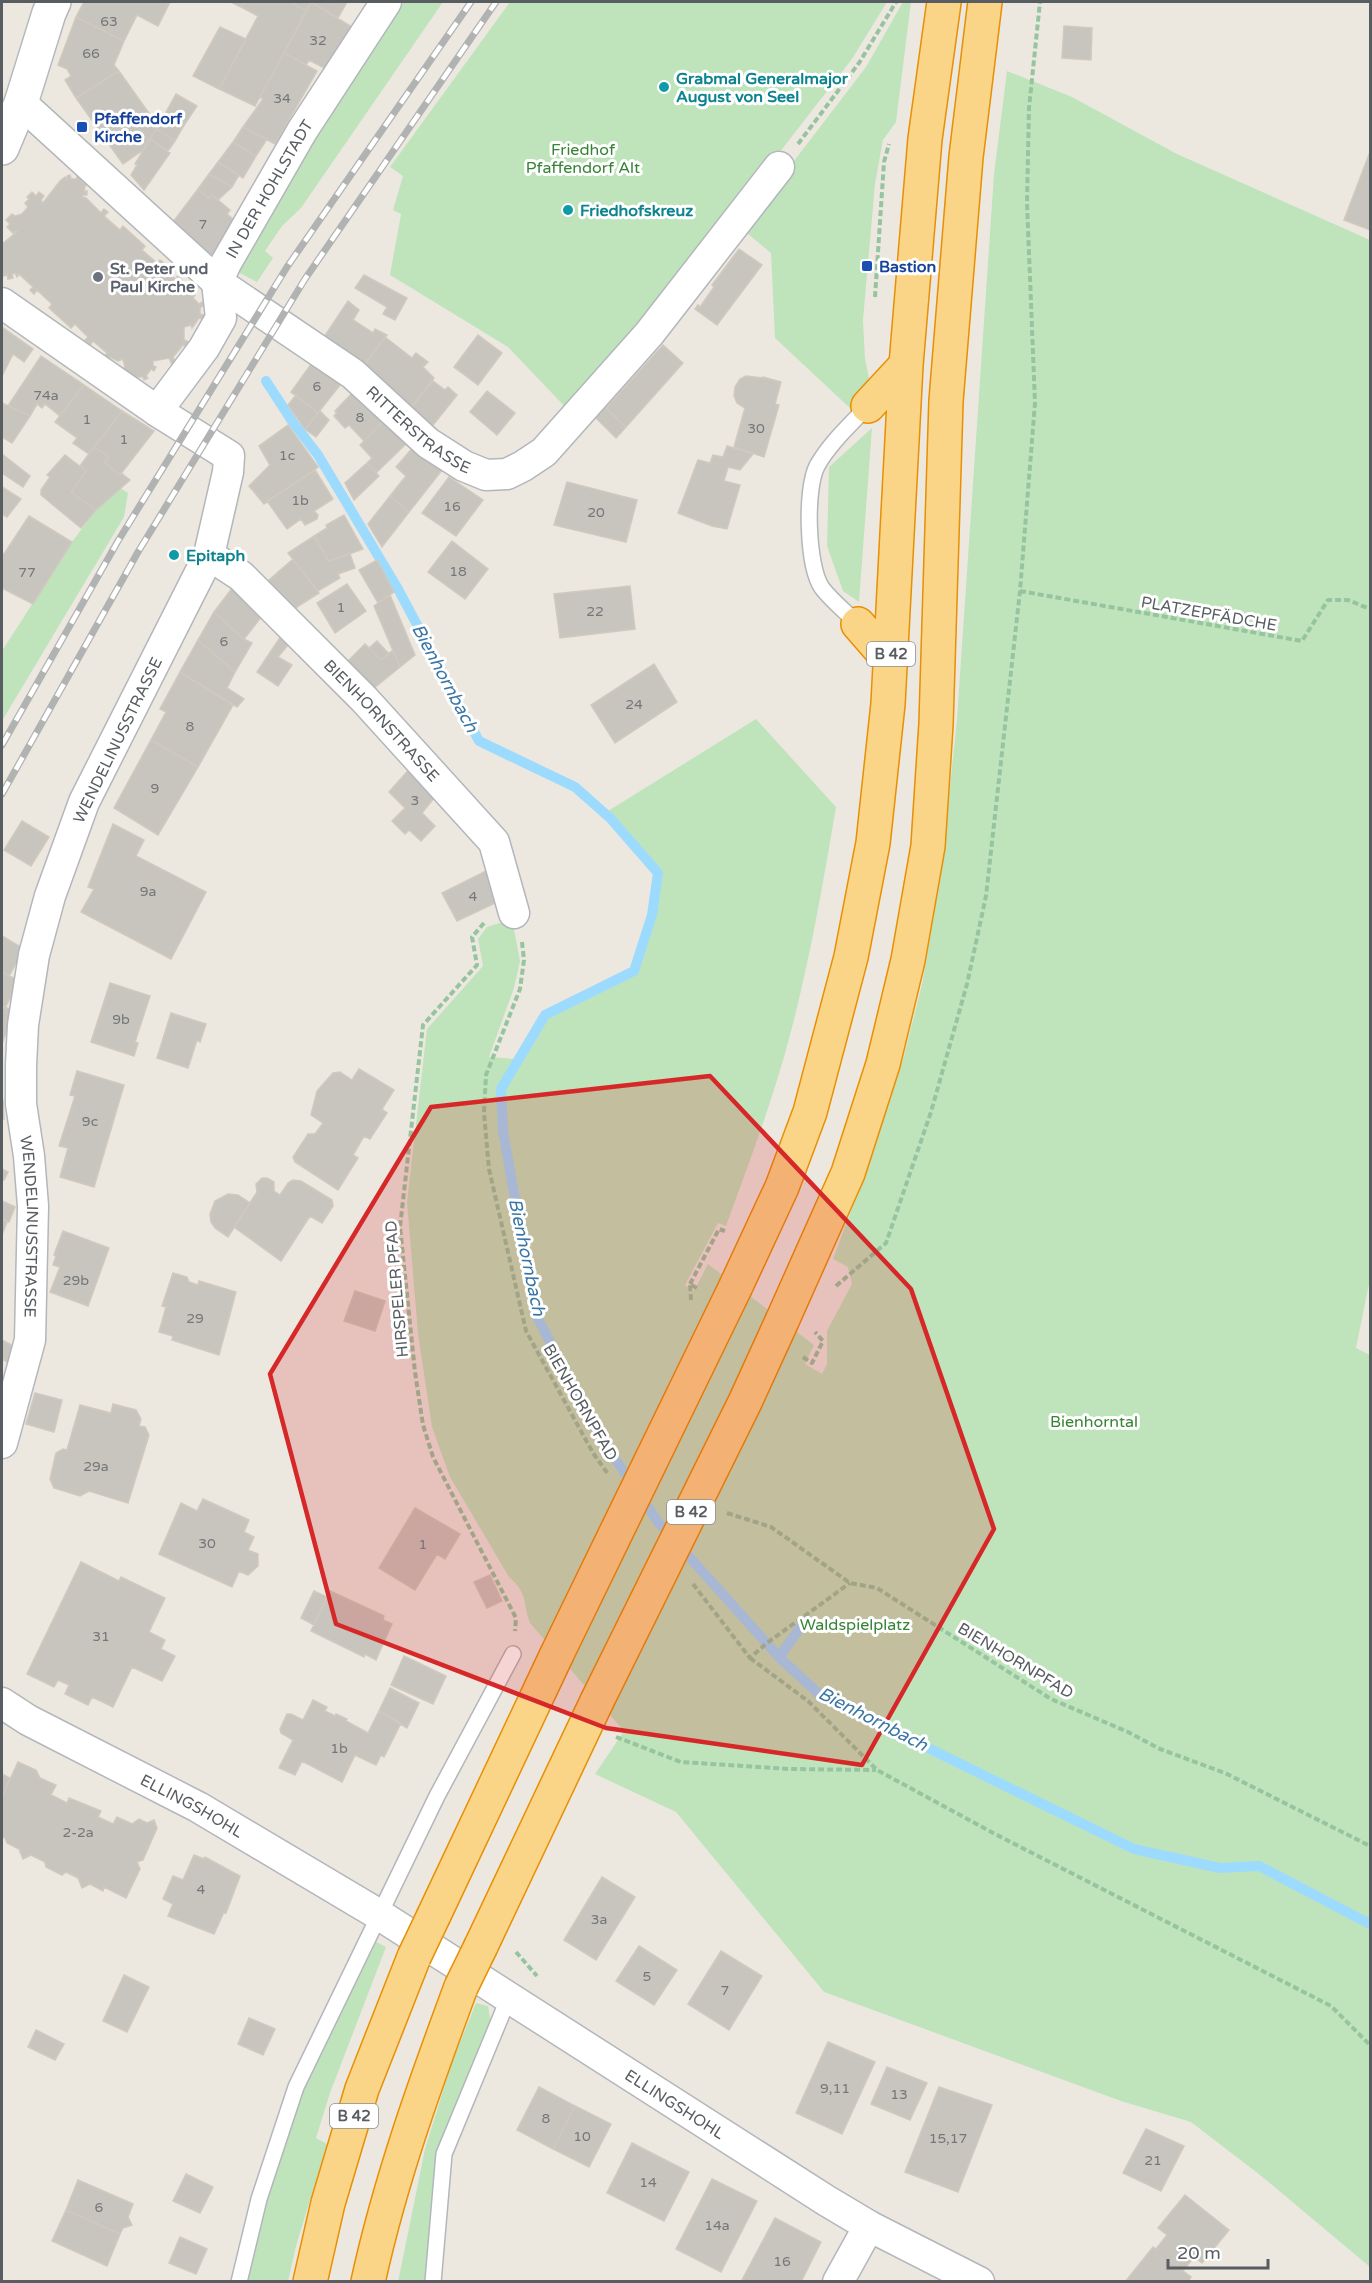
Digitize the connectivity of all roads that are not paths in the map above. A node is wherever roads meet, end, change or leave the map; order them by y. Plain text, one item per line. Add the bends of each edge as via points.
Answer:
1 (386, 2) edge
2 (944, 2) edge
3 (985, 2) edge
4 (45, 5) edge
5 (21, 103) junction
6 (2, 148) edge
7 (779, 167) road end
8 (217, 282) junction
9 (2, 303) edge
10 (906, 365) junction
11 (868, 406) joint
12 (157, 411) junction
13 (209, 555) junction
14 (858, 624) joint
15 (891, 662) junction
16 (514, 913) road end
17 (2, 1443) edge
18 (513, 1654) dead end
19 (2, 1703) edge
20 (378, 1914) junction
21 (509, 1997) junction
22 (869, 2226) junction
23 (239, 2282) edge
24 (310, 2282) edge
25 (368, 2282) edge
26 (433, 2282) edge
27 (838, 2282) edge
28 (979, 2282) edge

1 - 8 street, IN DER HOHLSTADT via 302,131
2 - 10 highway, B 42 via 925,139
3 - 25 highway, B 42, bridge via 966,157 946,401 936,724 928,846 908,960 883,1064 796,1324 745,1402 461,1987 396,2175
4 - 5 street
5 - 6 street
5 - 8 street, RITTERSTRASSE
7 - 8 street, RITTERSTRASSE via 650,334 544,452 507,474 486,475 428,443 352,374
8 - 12 street via 221,318 204,348
9 - 12 street, WENDELINUSSTRASSE
10 - 11 highway
10 - 15 highway, B 42
11 - 14 lane via 816,467 811,493 813,568 822,588
12 - 13 street, WENDELINUSSTRASSE via 229,456
13 - 16 street, BIENHORNSTRASSE via 241,576 356,691 494,842
13 - 17 street, WENDELINUSSTRASSE via 84,802 43,917 34,955 24,1014 21,1104 33,1206 30,1340
14 - 15 highway
15 - 24 highway, B 42, bridge via 873,843 835,1026 810,1112 782,1187 736,1286 556,1654 414,1957 362,2089 328,2203
18 - 20 lane
19 - 20 street, ELLINGSHOHL via 198,1807
20 - 21 street, ELLINGSHOHL
20 - 23 lane via 296,2087 266,2178
21 - 22 street, ELLINGSHOHL
21 - 26 lane via 444,2154
22 - 27 street
22 - 28 street, ELLINGSHOHL

